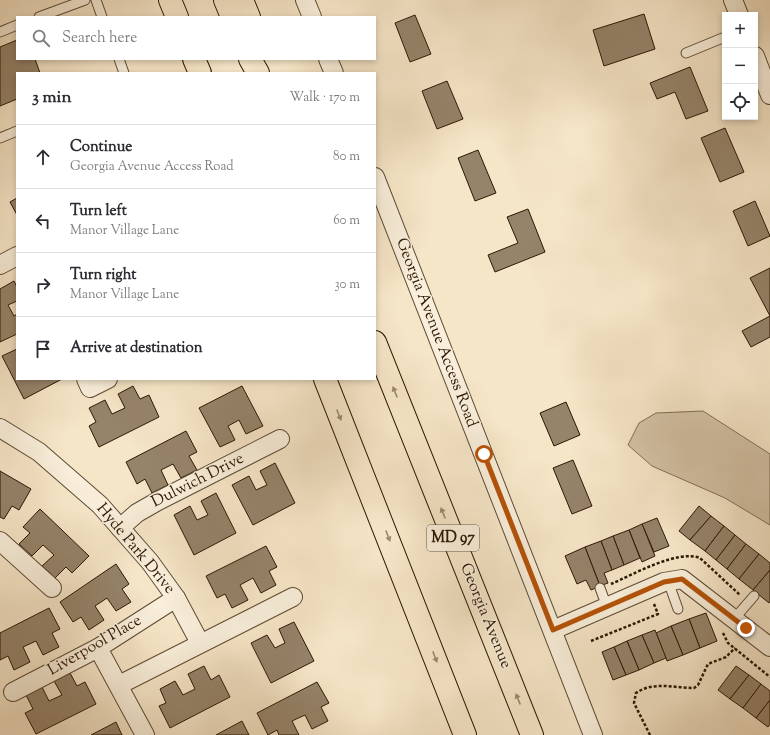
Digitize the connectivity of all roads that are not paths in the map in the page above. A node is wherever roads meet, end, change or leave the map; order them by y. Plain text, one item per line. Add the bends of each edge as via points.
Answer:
1 (85, 0) edge
2 (96, 0) edge
3 (170, 0) edge
4 (225, 0) edge
5 (242, 0) edge
6 (305, 0) edge
7 (733, 0) edge
8 (738, 12) edge
9 (42, 16) edge
10 (102, 16) edge
11 (177, 16) edge
12 (232, 16) edge
13 (249, 16) edge
14 (312, 16) edge
15 (16, 25) edge
16 (0, 32) edge
17 (722, 38) edge
18 (686, 53) dead end
19 (119, 60) edge
20 (194, 60) edge
21 (251, 60) edge
22 (265, 60) edge
23 (328, 60) edge
24 (758, 64) edge
25 (124, 72) edge
26 (200, 72) edge
27 (257, 72) edge
28 (270, 72) edge
29 (334, 72) edge
30 (770, 95) edge
31 (16, 131) edge
32 (0, 138) edge
33 (376, 181) edge
34 (16, 257) edge
35 (0, 265) edge
36 (376, 345) edge
37 (86, 380) edge
38 (106, 380) edge
39 (325, 380) edge
40 (0, 428) edge
41 (280, 439) dead end
42 (120, 528) junction
43 (0, 541) edge
44 (52, 588) dead end
45 (600, 588) dead end
46 (670, 588) junction
47 (754, 596) dead end
48 (293, 597) dead end
49 (176, 598) junction
50 (607, 607) junction
51 (678, 609) dead end
52 (728, 625) junction
53 (553, 630) junction
54 (200, 643) junction
55 (770, 647) edge
56 (98, 648) junction
57 (118, 684) junction
58 (13, 692) dead end
59 (145, 735) edge
60 (465, 735) edge
61 (532, 735) edge
62 (593, 735) edge

1 - 9 lane
2 - 10 lane
3 - 11 main road
4 - 12 main road
5 - 13 main road
6 - 14 street
7 - 8 street
15 - 16 lane
17 - 18 lane
19 - 25 lane
20 - 26 main road
21 - 27 main road
22 - 28 main road
23 - 29 street
24 - 30 street
31 - 32 lane
33 - 53 street, Georgia Avenue Access Road
34 - 35 street
61 -> 36 main road, Georgia Avenue / MD 97
37 - 38 street via 90,388
39 -> 60 main road
40 - 42 street, Hyde Park Drive via 39,452 100,505
41 - 42 street, Dulwich Drive via 158,501
42 - 49 street, Hyde Park Drive via 150,562
43 - 44 street
45 - 50 lane
46 - 50 street
46 - 51 lane
46 - 52 street via 682,579
47 - 52 lane
48 - 54 street
49 - 54 street, Hyde Park Drive
49 - 56 street, Liverpool Place
50 - 53 street
52 - 55 street
53 - 62 street, Georgia Avenue Access Road
54 - 57 street
56 - 57 street
56 - 58 street, Liverpool Place
57 - 59 street

